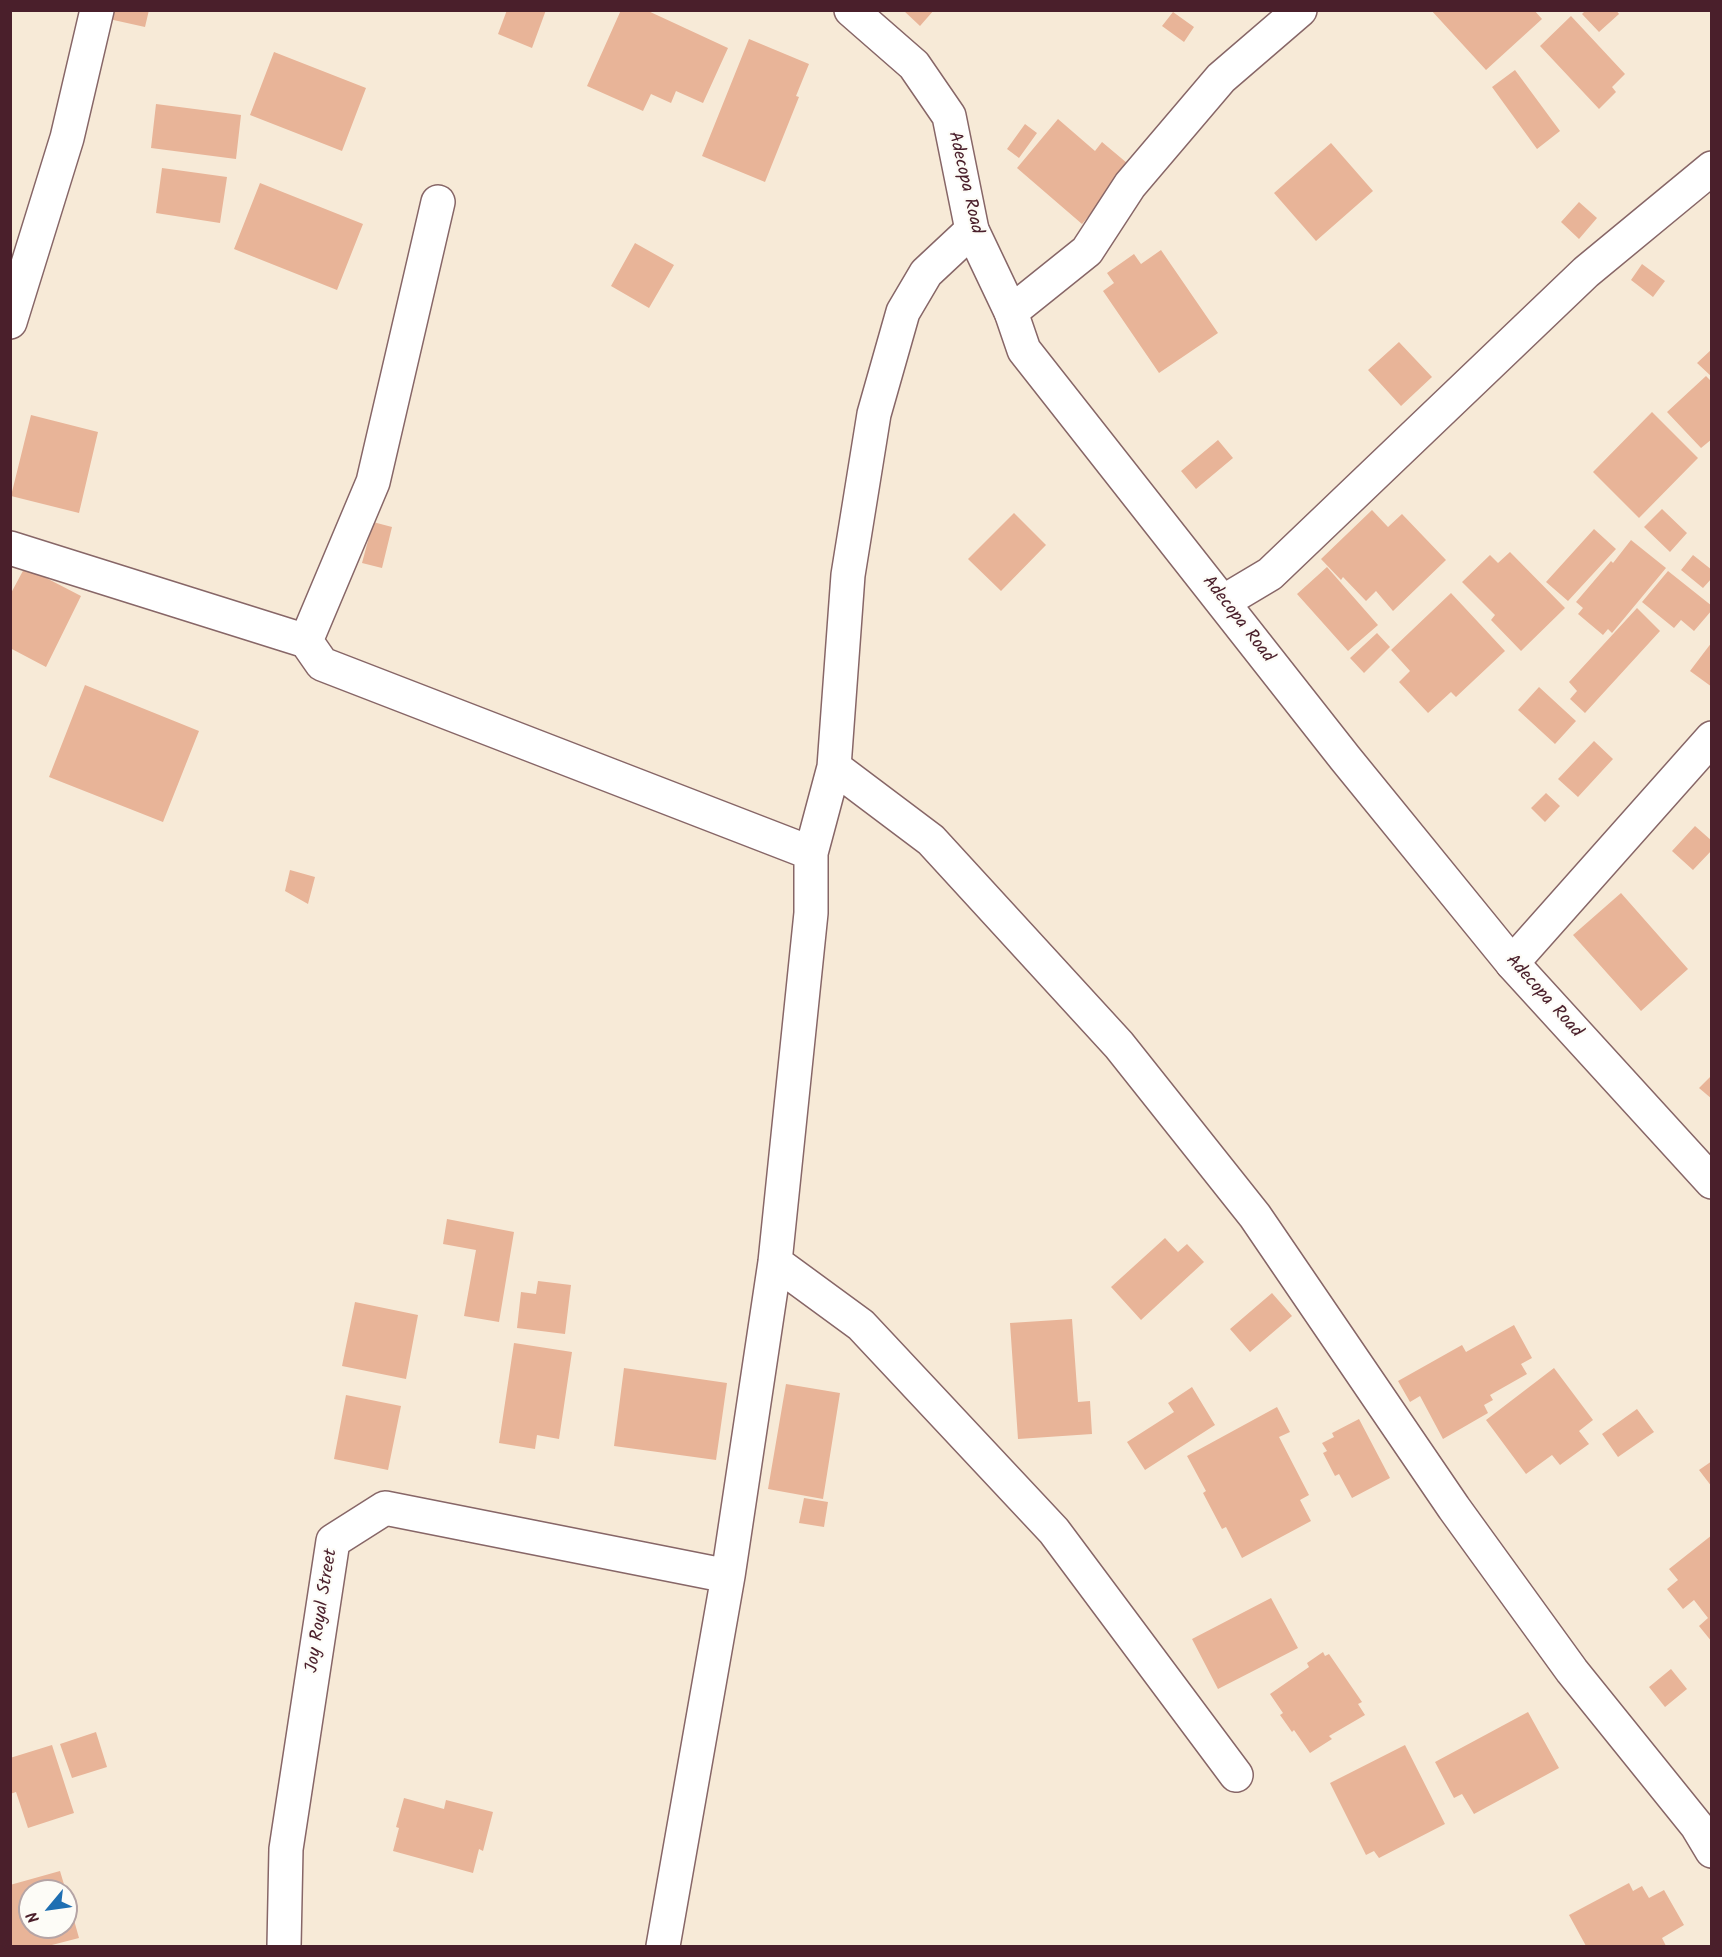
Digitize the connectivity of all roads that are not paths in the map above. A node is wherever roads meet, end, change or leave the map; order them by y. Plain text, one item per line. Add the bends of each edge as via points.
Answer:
1 (97, 10) edge
2 (851, 10) edge
3 (1300, 10) edge
4 (1712, 168) edge
5 (438, 202) dead end
6 (972, 230) junction
7 (1011, 312) junction
8 (10, 322) edge
9 (10, 548) edge
10 (1223, 602) junction
11 (306, 641) junction
12 (1712, 738) edge
13 (834, 767) junction
14 (811, 853) junction
15 (1512, 963) junction
16 (1712, 1182) edge
17 (775, 1262) junction
18 (728, 1576) junction
19 (1236, 1775) dead end
20 (1712, 1851) edge
21 (284, 1947) edge
22 (663, 1947) edge

1 - 8 street via 67,138
2 - 6 street, Adecopa Road via 914,65 949,116
3 - 7 street via 1221,78 1130,185 1087,250
4 - 10 street via 1586,272 1270,574
5 - 11 street via 372,482
6 - 7 street, Adecopa Road
6 - 13 street via 926,273 903,312 874,414 848,575
7 - 10 street, Adecopa Road via 1024,350
9 - 11 street
10 - 15 street, Adecopa Road
11 - 14 street via 322,664
12 - 15 street
13 - 14 street
13 - 20 street via 931,840 1119,1044 1255,1216 1475,1537 1572,1671 1697,1826
14 - 17 street via 811,913
15 - 16 street, Adecopa Road
17 - 18 street
17 - 19 street via 861,1325 1054,1531
18 - 21 street, Joy Royal Street via 385,1508 333,1541 286,1849
18 - 22 street

